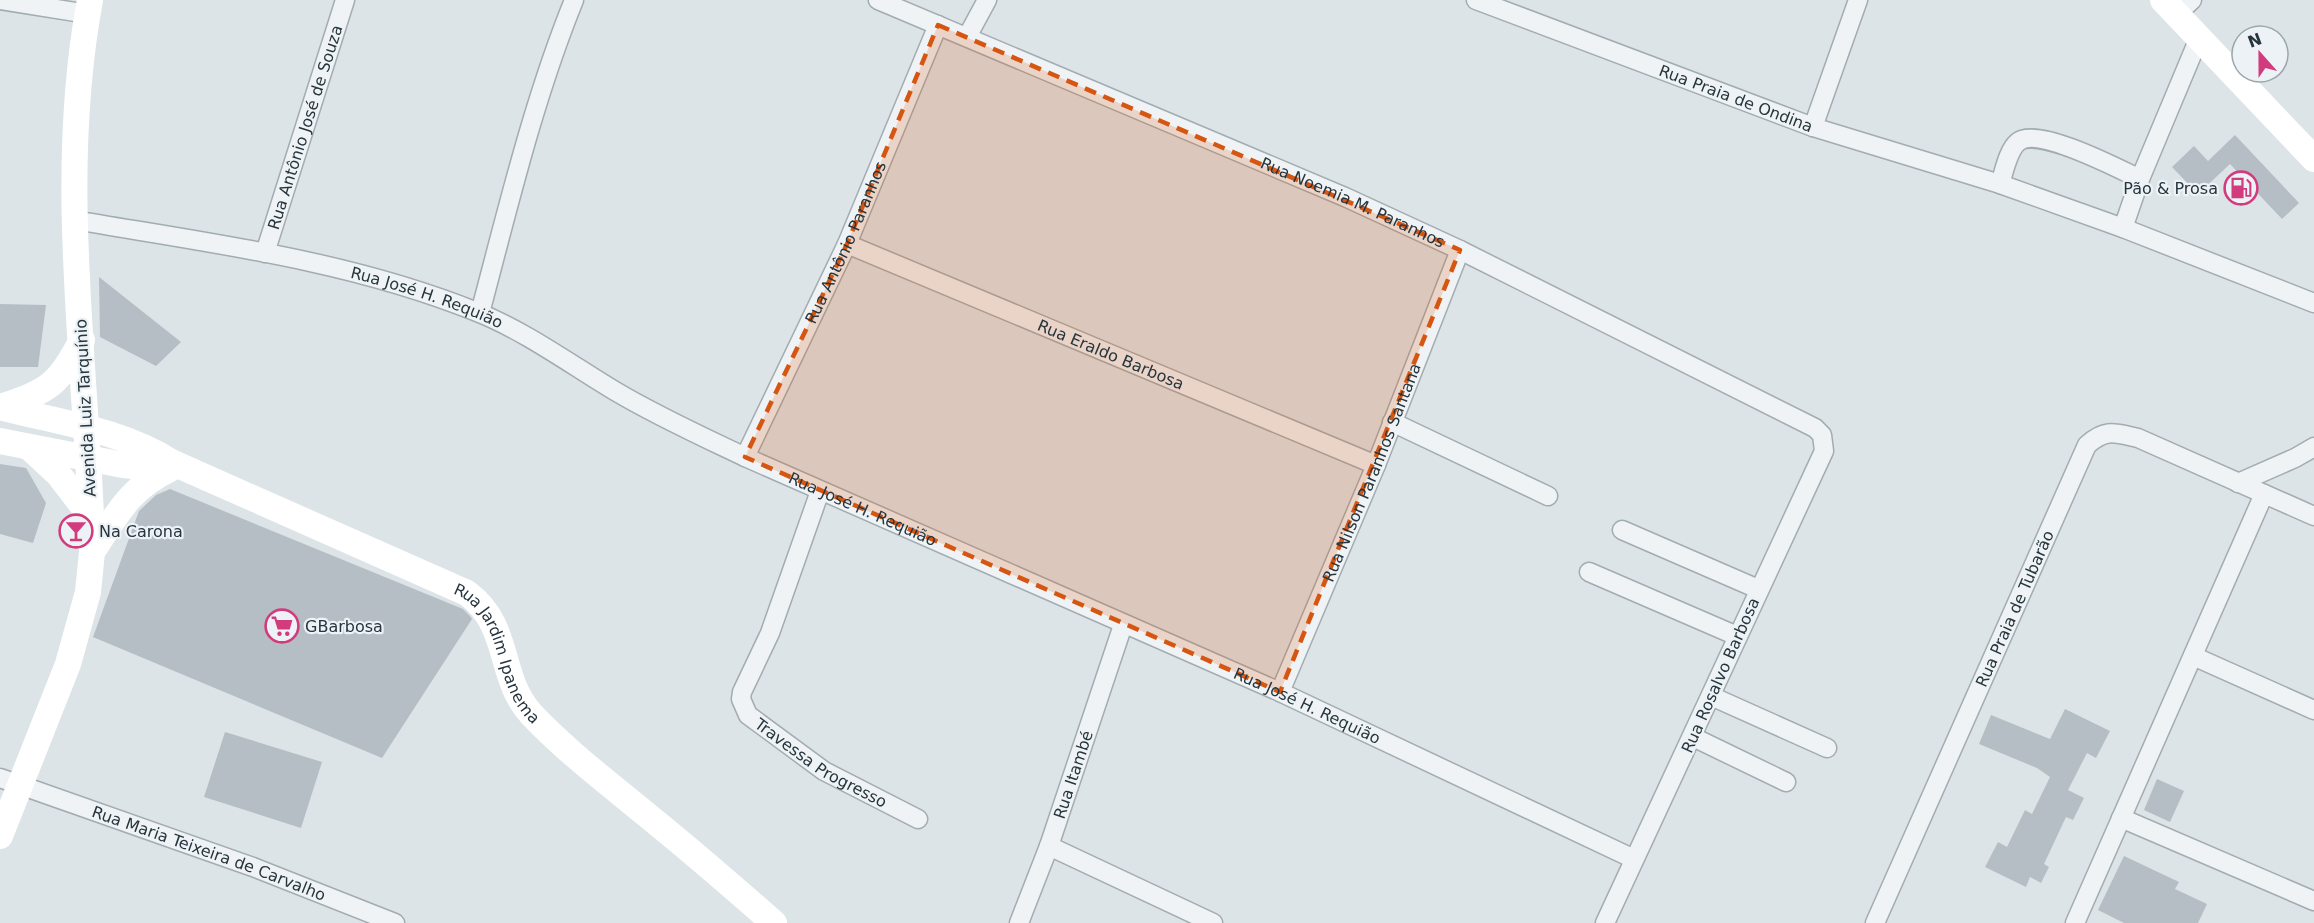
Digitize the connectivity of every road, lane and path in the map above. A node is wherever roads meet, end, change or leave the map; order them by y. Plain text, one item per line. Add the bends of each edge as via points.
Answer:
1 (0, 0) edge
2 (345, 0) edge
3 (574, 0) edge
4 (879, 0) edge
5 (987, 0) edge
6 (1476, 0) edge
7 (1857, 0) edge
8 (2177, 5) edge
9 (89, 7) edge
10 (918, 8) edge
11 (938, 26) junction
12 (967, 38) junction
13 (2199, 38) junction
14 (1814, 127) junction
15 (2314, 159) edge
16 (2140, 179) junction
17 (2000, 184) junction
18 (74, 220) junction
19 (2123, 228) junction
20 (847, 244) junction
21 (1460, 250) junction
22 (265, 253) junction
23 (2314, 303) edge
24 (480, 313) junction
25 (82, 339) junction
26 (1, 407) edge
27 (1392, 422) junction
28 (1815, 428) joint
29 (87, 430) junction
30 (0, 441) edge
31 (2314, 447) edge
32 (30, 448) junction
33 (745, 457) junction
34 (89, 460) junction
35 (175, 464) junction
36 (1376, 465) junction
37 (2238, 483) junction
38 (820, 491) junction
39 (2264, 494) junction
40 (1548, 496) dead end
41 (2314, 516) edge
42 (91, 517) junction
43 (1622, 530) dead end
44 (92, 552) junction
45 (1588, 572) dead end
46 (1758, 590) junction
47 (1123, 625) junction
48 (1737, 636) junction
49 (2193, 656) junction
50 (1280, 692) junction
51 (1711, 696) junction
52 (2314, 710) edge
53 (1693, 737) junction
54 (1827, 748) dead end
55 (11, 781) edge
56 (1786, 782) dead end
57 (2121, 818) junction
58 (918, 819) dead end
59 (0, 836) edge
60 (1049, 846) junction
61 (1634, 859) junction
62 (2314, 901) edge
63 (395, 923) edge
64 (774, 923) edge
65 (1019, 923) edge
66 (1213, 923) edge
67 (1605, 923) edge
68 (1875, 923) edge
69 (2075, 923) edge

1 - 9 street
2 - 22 street, Rua Antônio José de Souza
3 - 24 street via 522,155
4 - 10 street, Rua Noemia M. Paranhos
5 - 12 street
6 - 14 street, Rua Praia de Ondina
7 - 14 street
8 - 13 street
9 - 18 street, Avenida Luiz Tarquínio via 76,123
10 - 11 street, Rua Noemia M. Paranhos
11 - 12 street, Rua Noemia M. Paranhos
11 - 20 street, Rua Antônio Paranhos
12 - 21 street, Rua Noemia M. Paranhos via 1345,197
13 - 15 street
13 - 16 street
14 - 17 street, Rua Praia de Ondina
16 - 17 street via 2090,155 2032,136 2017,142
16 - 19 street
17 - 19 street
18 - 22 street, Rua José H. Requião
18 - 25 street, Avenida Luiz Tarquínio
19 - 23 street
20 - 33 street, Rua Antônio Paranhos
20 - 36 street, Rua Eraldo Barbosa
21 - 27 street, Rua Nilson Paranhos Santana
21 - 28 street, Rua Noemia M. Paranhos
22 - 24 street, Rua José H. Requião via 413,288
24 - 33 street, Rua José H. Requião via 663,417
25 - 26 street via 55,383
25 - 29 street, Avenida Luiz Tarquínio
26 - 29 street, Rua Jardim Ipanema
27 - 36 street, Rua Nilson Paranhos Santana
27 - 40 street
28 - 46 street, Rua Rosalvo Barbosa via 1822,435 1824,451
29 - 34 street, Avenida Luiz Tarquínio
29 - 35 street, Rua Jardim Ipanema via 135,444
30 - 32 street
31 - 37 street
32 - 34 street
32 - 42 street via 59,475
33 - 38 street, Rua José H. Requião
34 - 35 street via 144,467
34 - 42 street, Avenida Luiz Tarquínio
35 - 44 street via 140,486
35 - 64 street, Rua Jardim Ipanema via 467,593 483,604 494,622 513,682 531,714
36 - 50 street, Rua Nilson Paranhos Santana
37 - 39 street, Rua Praia de Tubarão
37 - 68 street, Rua Praia de Tubarão via 2138,438 2109,432 2087,445
38 - 47 street, Rua José H. Requião
38 - 58 street, Travessa Progresso via 785,594 741,699 748,715 824,771
39 - 41 street, Rua Praia de Tubarão
39 - 49 street
42 - 44 street, Avenida Luiz Tarquínio
43 - 46 street
44 - 55 street, Avenida Luiz Tarquínio via 88,592 68,664
45 - 48 street
46 - 48 street, Rua Rosalvo Barbosa
47 - 50 street, Rua José H. Requião
47 - 60 street, Rua Itambé
48 - 51 street, Rua Rosalvo Barbosa
49 - 52 street
49 - 57 street
50 - 61 street, Rua José H. Requião
51 - 53 street, Rua Rosalvo Barbosa
51 - 54 street
53 - 56 street
53 - 61 street, Rua Rosalvo Barbosa
55 - 59 street, Avenida Luiz Tarquínio
55 - 63 street, Rua Maria Teixeira de Carvalho via 253,867
57 - 62 street
57 - 69 street
60 - 65 street, Rua Itambé
60 - 66 street
61 - 67 street, Rua Rosalvo Barbosa

